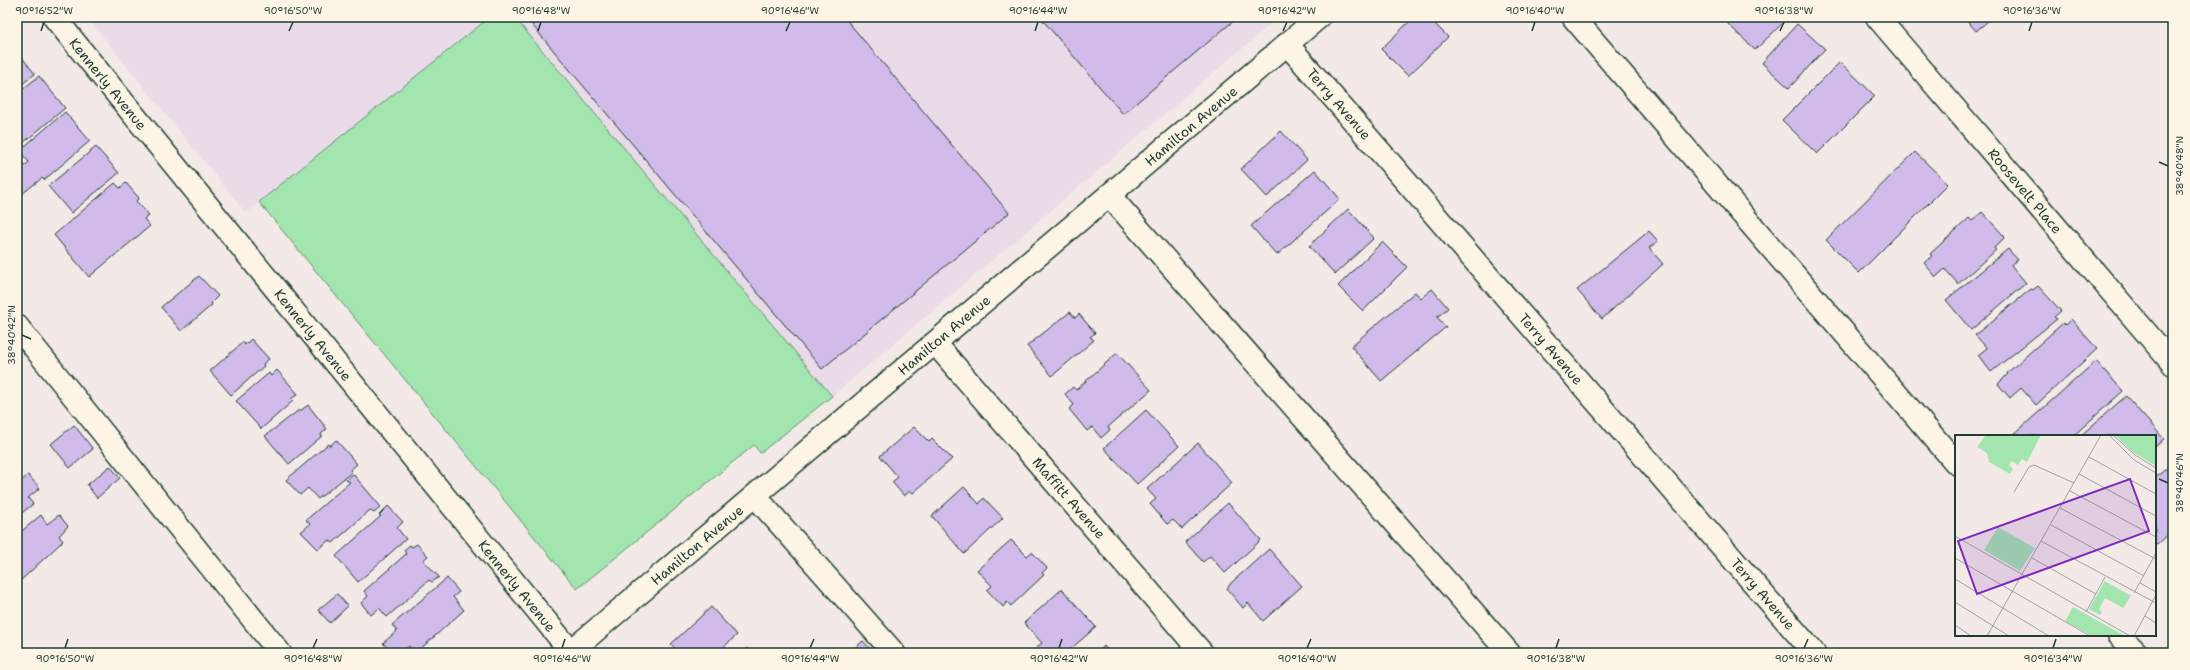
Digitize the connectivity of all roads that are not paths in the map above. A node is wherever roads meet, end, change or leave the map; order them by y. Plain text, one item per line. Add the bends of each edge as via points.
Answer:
1 (54, 17) edge
2 (1319, 17) edge
3 (1573, 17) edge
4 (1877, 17) edge
5 (1287, 44) junction
6 (1109, 195) junction
7 (17, 326) edge
8 (935, 343) junction
9 (2173, 364) edge
10 (1955, 462) edge
11 (755, 496) junction
12 (2119, 636) edge
13 (280, 653) edge
14 (570, 653) edge
15 (894, 653) edge
16 (1202, 653) edge
17 (1509, 653) edge
18 (1814, 653) edge
19 (2137, 653) edge

1 - 14 street, Kennerly Avenue
2 - 5 street, Hamilton Avenue
3 - 10 street
4 - 9 street, Roosevelt Place
5 - 6 street, Hamilton Avenue
5 - 18 street, Terry Avenue
6 - 8 street, Hamilton Avenue
6 - 17 street
7 - 13 street
8 - 11 street, Hamilton Avenue
8 - 16 street, Maffitt Avenue
11 - 14 street, Hamilton Avenue
11 - 15 street
12 - 19 street

